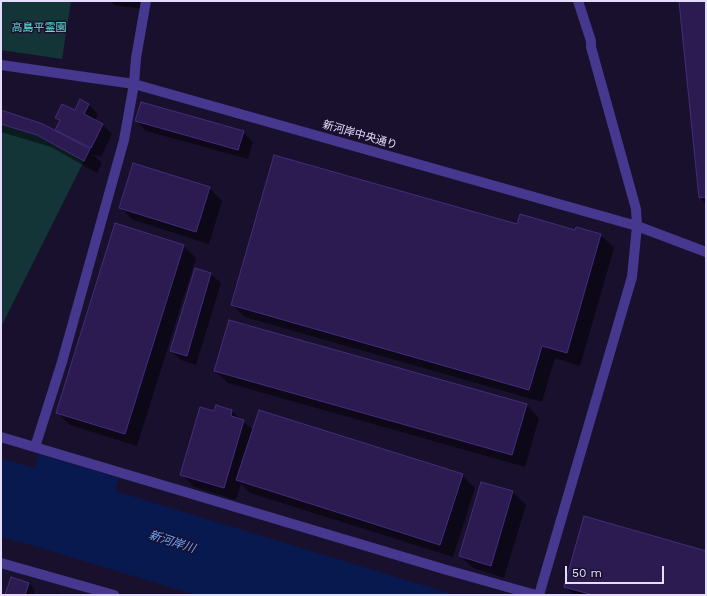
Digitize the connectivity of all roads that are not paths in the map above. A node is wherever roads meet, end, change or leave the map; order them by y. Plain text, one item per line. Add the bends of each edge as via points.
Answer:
1 (146, 1) edge
2 (578, 1) edge
3 (1, 65) edge
4 (134, 84) junction
5 (636, 226) junction
6 (706, 252) edge
7 (1, 437) edge
8 (35, 447) junction
9 (1, 563) edge
10 (114, 595) edge
11 (538, 595) edge

1 - 4 street
2 - 5 street via 636,209
3 - 4 street, 新河岸中央通り
4 - 5 street, 新河岸中央通り
4 - 8 street via 124,140 62,362
5 - 6 street, 新河岸中央通り
5 - 11 street via 632,277
7 - 8 street
8 - 11 street
9 - 10 street

